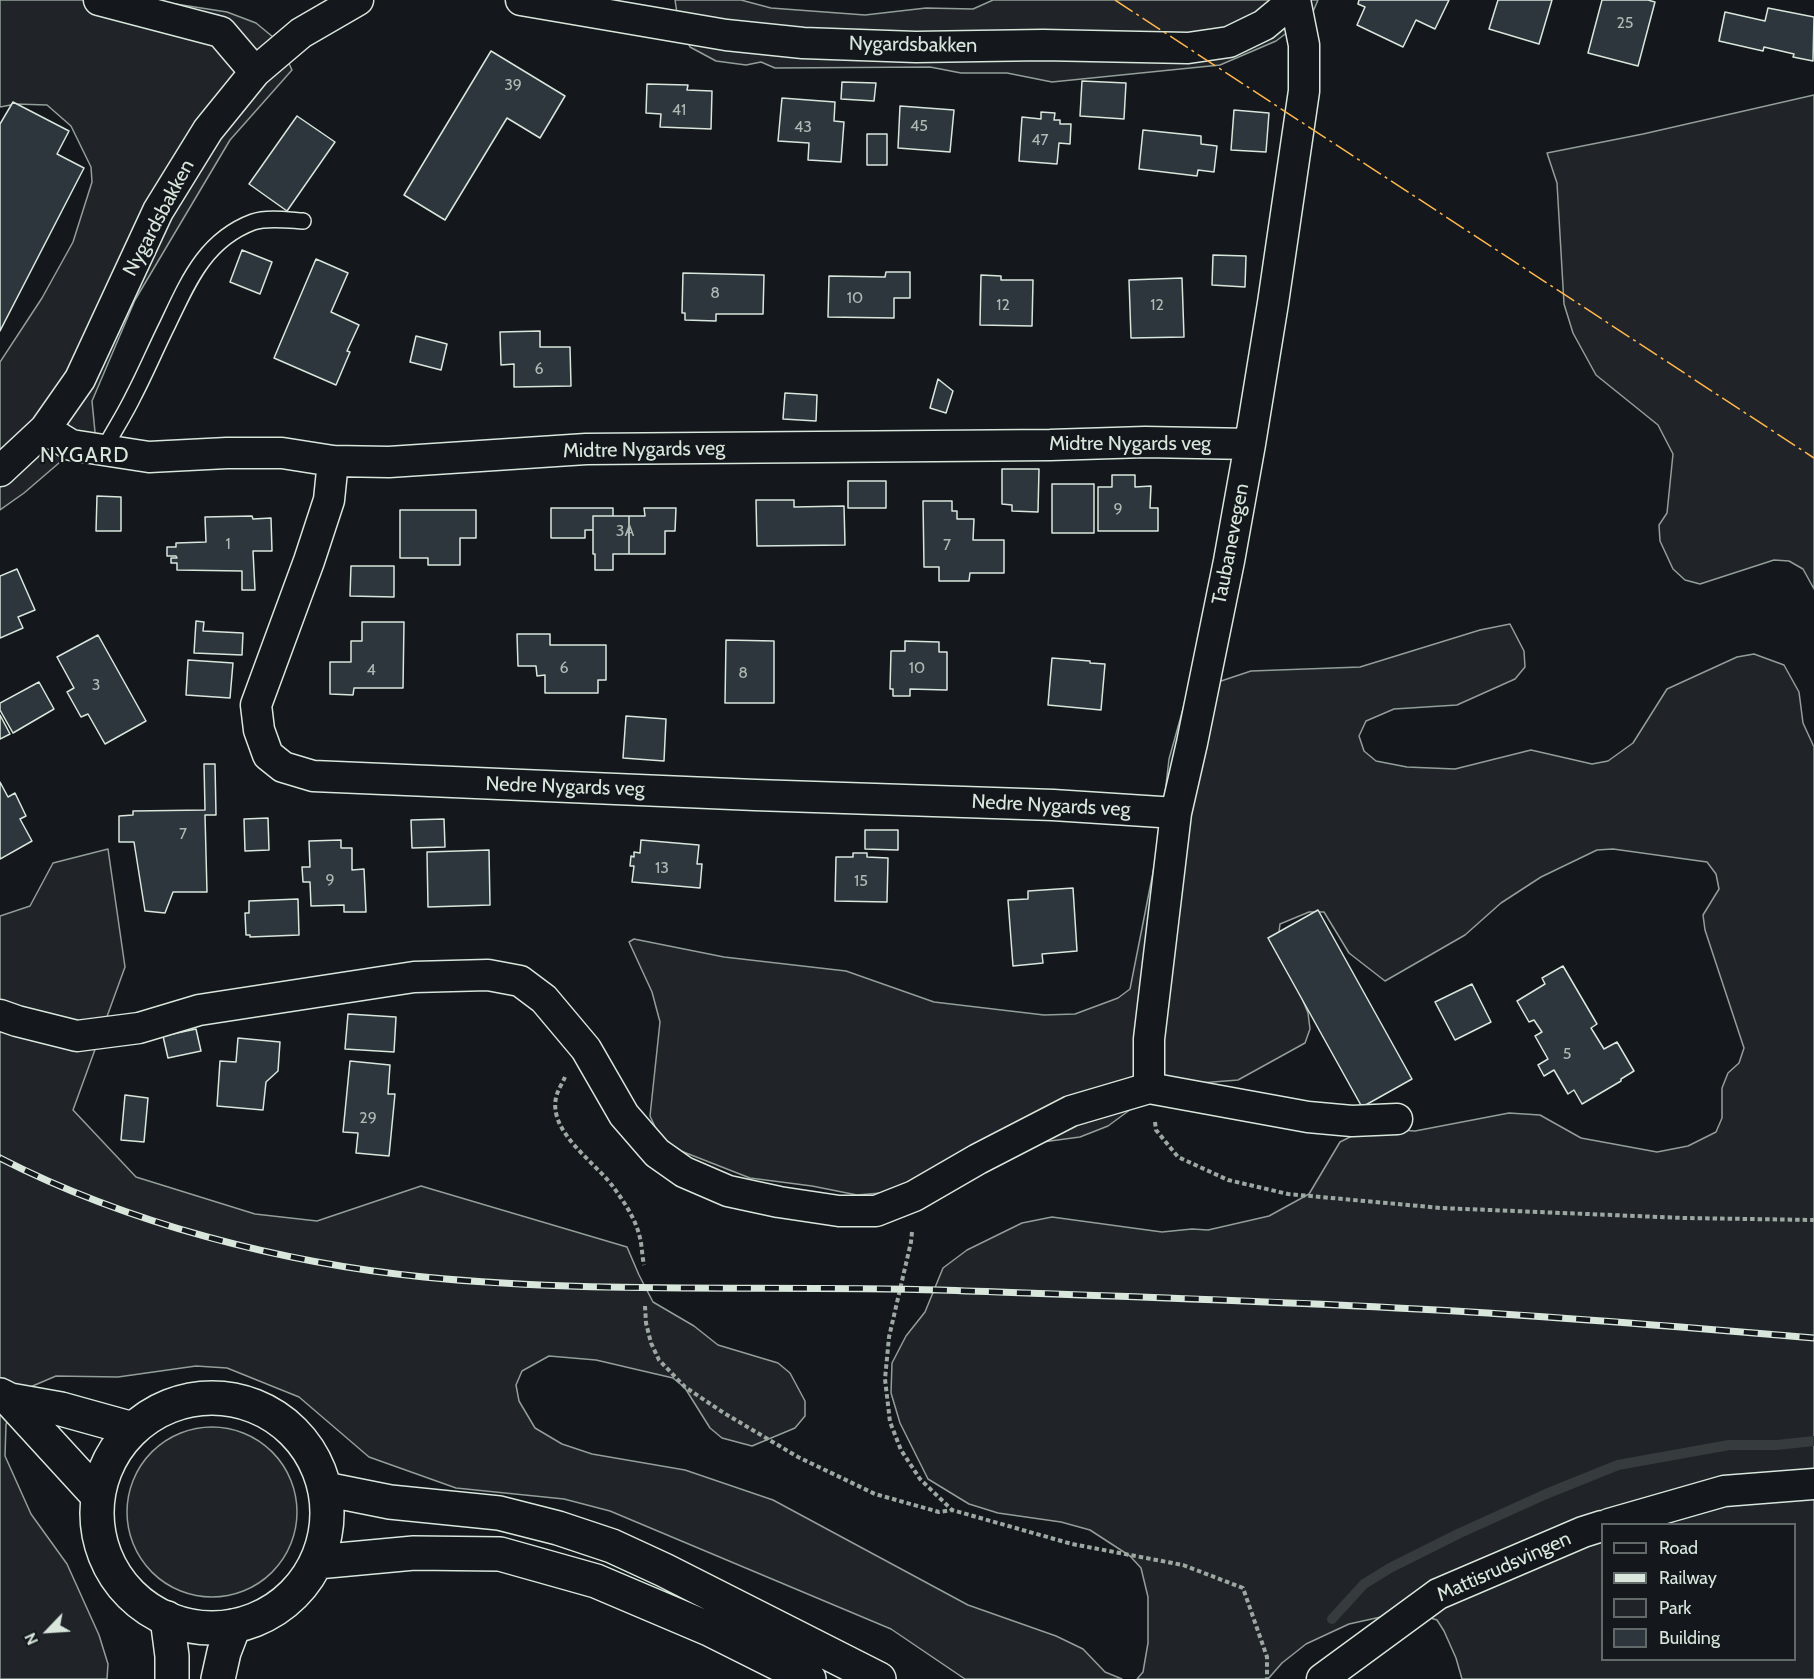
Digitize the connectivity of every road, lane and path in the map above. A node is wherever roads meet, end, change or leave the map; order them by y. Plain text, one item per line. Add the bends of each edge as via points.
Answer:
1 (99, 0) edge
2 (521, 0) edge
3 (1294, 0) edge
4 (345, 3) edge
5 (255, 72) junction
6 (303, 221) dead end
7 (45, 429) junction
8 (1250, 444) junction
9 (103, 451) junction
10 (333, 461) junction
11 (0, 471) edge
12 (1176, 813) junction
13 (0, 1015) edge
14 (586, 1049) junction
15 (1149, 1088) junction
16 (1397, 1119) dead end
17 (914, 1196) junction
18 (1814, 1220) edge
19 (644, 1265) dead end
20 (645, 1306) dead end
21 (5, 1397) edge
22 (133, 1429) junction
23 (1814, 1484) edge
24 (325, 1489) junction
25 (98, 1496) junction
26 (952, 1509) junction
27 (1612, 1523) edge
28 (1601, 1526) edge
29 (317, 1562) junction
30 (166, 1618) junction
31 (234, 1626) junction
32 (172, 1679) edge
33 (218, 1679) edge
34 (809, 1679) edge
35 (879, 1679) edge
36 (1267, 1679) edge
37 (1322, 1679) edge

1 - 5 street via 221,32
2 - 3 street, Nygardsbakken via 726,35 803,43 1188,48 1229,42 1264,25
3 - 8 street, Taubanevegen via 1304,45 1304,91
4 - 5 street, Nygardsbakken
5 - 7 street, Nygardsbakken via 208,130 158,211 80,379
6 - 9 lane via 255,221 230,233 204,256
7 - 9 street, Midtre Nygards veg via 71,445
7 - 11 street, Nygardsbakken
8 - 10 street, Midtre Nygards veg via 586,449 389,462
8 - 12 street, Taubanevegen
9 - 10 street, Midtre Nygards veg via 149,457 282,453
10 - 12 street, Nedre Nygards veg via 329,501 256,705 268,755 283,767 313,776
12 - 15 street, Taubanevegen via 1149,1039
13 - 14 street via 77,1036 139,1028 199,1010 414,977 488,975 520,981 544,999
14 - 17 street via 624,1115 657,1153 684,1172 728,1191 838,1211 876,1211
14 - 19 path via 556,1095 556,1112 569,1139 624,1203 640,1236
15 - 16 street via 1308,1117 1352,1121
15 - 17 street via 1071,1111
15 - 18 path via 1156,1130 1178,1157 1228,1180 1288,1194 1441,1208
17 - 26 path via 911,1242 889,1337 885,1379 888,1411 901,1450 920,1479
20 - 26 path via 651,1343 659,1360 685,1387 724,1413 798,1457 875,1494 939,1512
21 - 22 main road
21 - 25 main road
22 - 24 main road via 161,1409 195,1398 230,1399 263,1409 292,1429 313,1457
22 - 25 main road via 116,1449
23 - 27 street via 1724,1491
24 - 29 main road via 327,1526
24 - 35 main road via 390,1502 499,1513 612,1546
25 - 30 main road via 98,1526 105,1555 120,1581 141,1603
26 - 36 path via 1072,1544 1183,1565 1243,1588 1267,1657
28 - 37 street, Mattisrudsvingen via 1438,1594
29 - 31 main road via 298,1588 274,1610
29 - 34 main road via 414,1553 500,1554 596,1581 709,1629
30 - 31 main road via 189,1626
30 - 32 main road
31 - 33 main road

